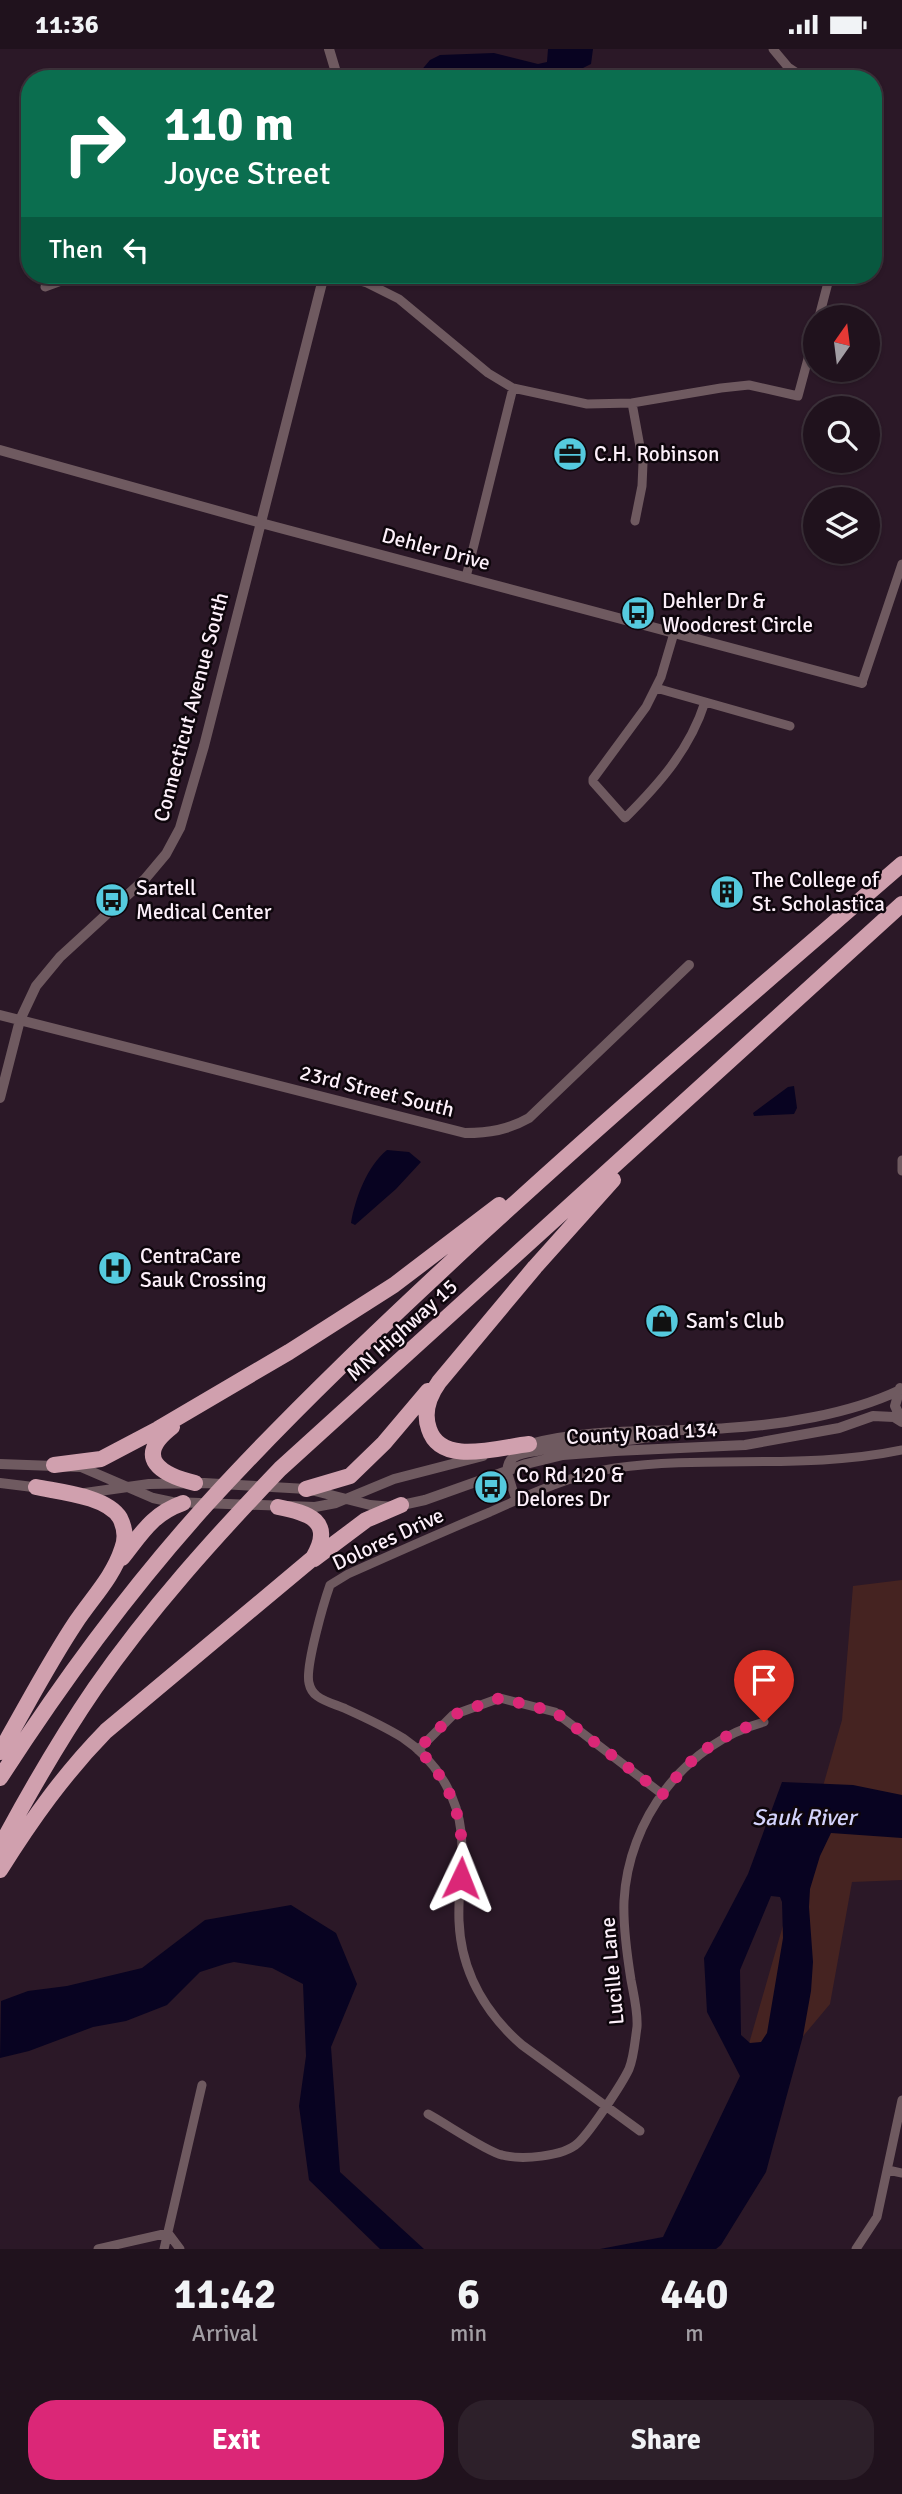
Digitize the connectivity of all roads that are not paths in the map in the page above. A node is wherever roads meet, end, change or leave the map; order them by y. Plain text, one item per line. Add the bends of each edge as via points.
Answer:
1 (329, 49) edge
2 (773, 49) edge
3 (335, 70) edge
4 (792, 70) edge
5 (53, 284) edge
6 (322, 284) edge
7 (369, 284) edge
8 (828, 284) edge
9 (45, 287) dead end
10 (822, 305) edge
11 (803, 378) edge
12 (513, 387) junction
13 (632, 403) junction
14 (0, 450) edge
15 (635, 521) dead end
16 (261, 523) junction
17 (902, 564) edge
18 (466, 577) junction
19 (674, 633) junction
20 (862, 683) joint
21 (656, 688) junction
22 (705, 702) junction
23 (790, 726) dead end
24 (902, 865) edge
25 (902, 904) edge
26 (689, 965) dead end
27 (0, 1015) edge
28 (20, 1020) junction
29 (0, 1098) edge
30 (687, 1100) junction
31 (600, 1125) junction
32 (902, 1160) edge
33 (902, 1171) edge
34 (466, 1350) junction
35 (901, 1387) edge
36 (195, 1408) junction
37 (902, 1421) edge
38 (698, 1429) junction
39 (529, 1444) junction
40 (902, 1450) edge
41 (0, 1464) edge
42 (54, 1465) junction
43 (507, 1471) junction
44 (0, 1483) edge
45 (200, 1483) junction
46 (36, 1487) junction
47 (129, 1487) junction
48 (306, 1489) junction
49 (345, 1499) junction
50 (516, 1500) junction
51 (186, 1503) junction
52 (401, 1506) junction
53 (272, 1507) junction
54 (306, 1565) junction
55 (109, 1576) junction
56 (764, 1722) dead end
57 (418, 1749) junction
58 (0, 1752) edge
59 (0, 1778) edge
60 (663, 1794) junction
61 (0, 1847) edge
62 (0, 1870) edge
63 (202, 2085) dead end
64 (902, 2100) edge
65 (606, 2104) junction
66 (428, 2113) dead end
67 (640, 2131) dead end
68 (888, 2170) junction
69 (902, 2173) edge
70 (168, 2233) junction
71 (98, 2249) edge
72 (164, 2249) edge
73 (180, 2249) edge
74 (856, 2249) edge

1 - 3 street
2 - 4 street
5 - 9 street
6 - 16 street, Connecticut Avenue South
7 - 12 street via 399,299 488,373
8 - 10 street
11 - 13 street via 798,396 750,385
12 - 13 street via 587,404
12 - 18 street
13 - 15 street via 643,463
14 - 16 street, Dehler Drive
16 - 18 street, Dehler Drive
16 - 28 street, Connecticut Avenue South via 180,828 145,879 36,986
17 - 20 street
18 - 19 street, Dehler Drive
19 - 20 street, Dehler Drive
19 - 21 street
21 - 22 street
21 - 22 street via 593,779 625,818 678,758
22 - 23 street
24 - 31 highway, MN Highway 15
25 - 30 highway, MN Highway 15
26 - 28 street, 23rd Street South via 529,1118 513,1127 481,1133 465,1133
27 - 28 street, 23rd Street South
28 - 29 street, Connecticut Avenue South
30 - 34 highway via 572,1224
30 - 61 highway, MN Highway 15 via 280,1469 219,1532 96,1687
31 - 36 highway via 394,1285
31 - 59 highway, MN Highway 15 via 362,1344 207,1503 96,1638
32 - 33 street
34 - 39 highway via 432,1392 426,1411 430,1433 440,1446 456,1452
34 - 48 highway via 358,1469 339,1481
35 - 37 street via 895,1406
35 - 38 street, County Road 134 via 852,1409 765,1424
36 - 42 highway via 101,1459
36 - 45 highway via 163,1434 154,1457 169,1476
37 - 43 street, County Road 134 via 873,1416 839,1428 745,1445 589,1452 543,1459
38 - 39 street, County Road 134 via 594,1433
38 - 43 street via 548,1448 514,1457
39 - 49 street, County Road 134 via 394,1479
40 - 50 street, Dolores Drive via 856,1457 639,1465 562,1482
41 - 42 street, County Road 134
42 - 47 street, County Road 134 via 92,1471
43 - 50 street
43 - 52 street, County Road 134
44 - 46 street, County Road 134
45 - 47 street, County Road 134
45 - 48 street, County Road 134
46 - 47 street, County Road 134 via 84,1493
46 - 55 highway via 88,1499 115,1511 125,1538
47 - 51 street, County Road 134 via 162,1500
48 - 49 street, County Road 134
49 - 52 street, County Road 134
49 - 53 street, County Road 134 via 327,1506
50 - 57 street, Dolores Drive via 330,1585 309,1669 313,1693 388,1729
51 - 53 street, County Road 134
51 - 55 highway via 153,1519
52 - 54 highway via 366,1520
53 - 54 highway via 307,1514 320,1528 321,1540
54 - 62 highway via 106,1731 38,1809
55 - 58 highway
56 - 60 street, Lucille Lane via 742,1728 702,1751
57 - 60 street via 453,1715 500,1698 555,1712
57 - 65 street, Dolores Drive via 447,1786 459,1819 461,1942 482,2001 522,2045
60 - 65 street, Lucille Lane via 639,1834 629,1867 624,1902 637,2024 629,2068
63 - 70 street
64 - 68 street
65 - 66 street, Lucille Lane via 577,2145 537,2159 500,2155
65 - 67 street, Dolores Drive
68 - 69 street
68 - 74 street via 877,2217
70 - 71 street
70 - 72 street
70 - 73 street

